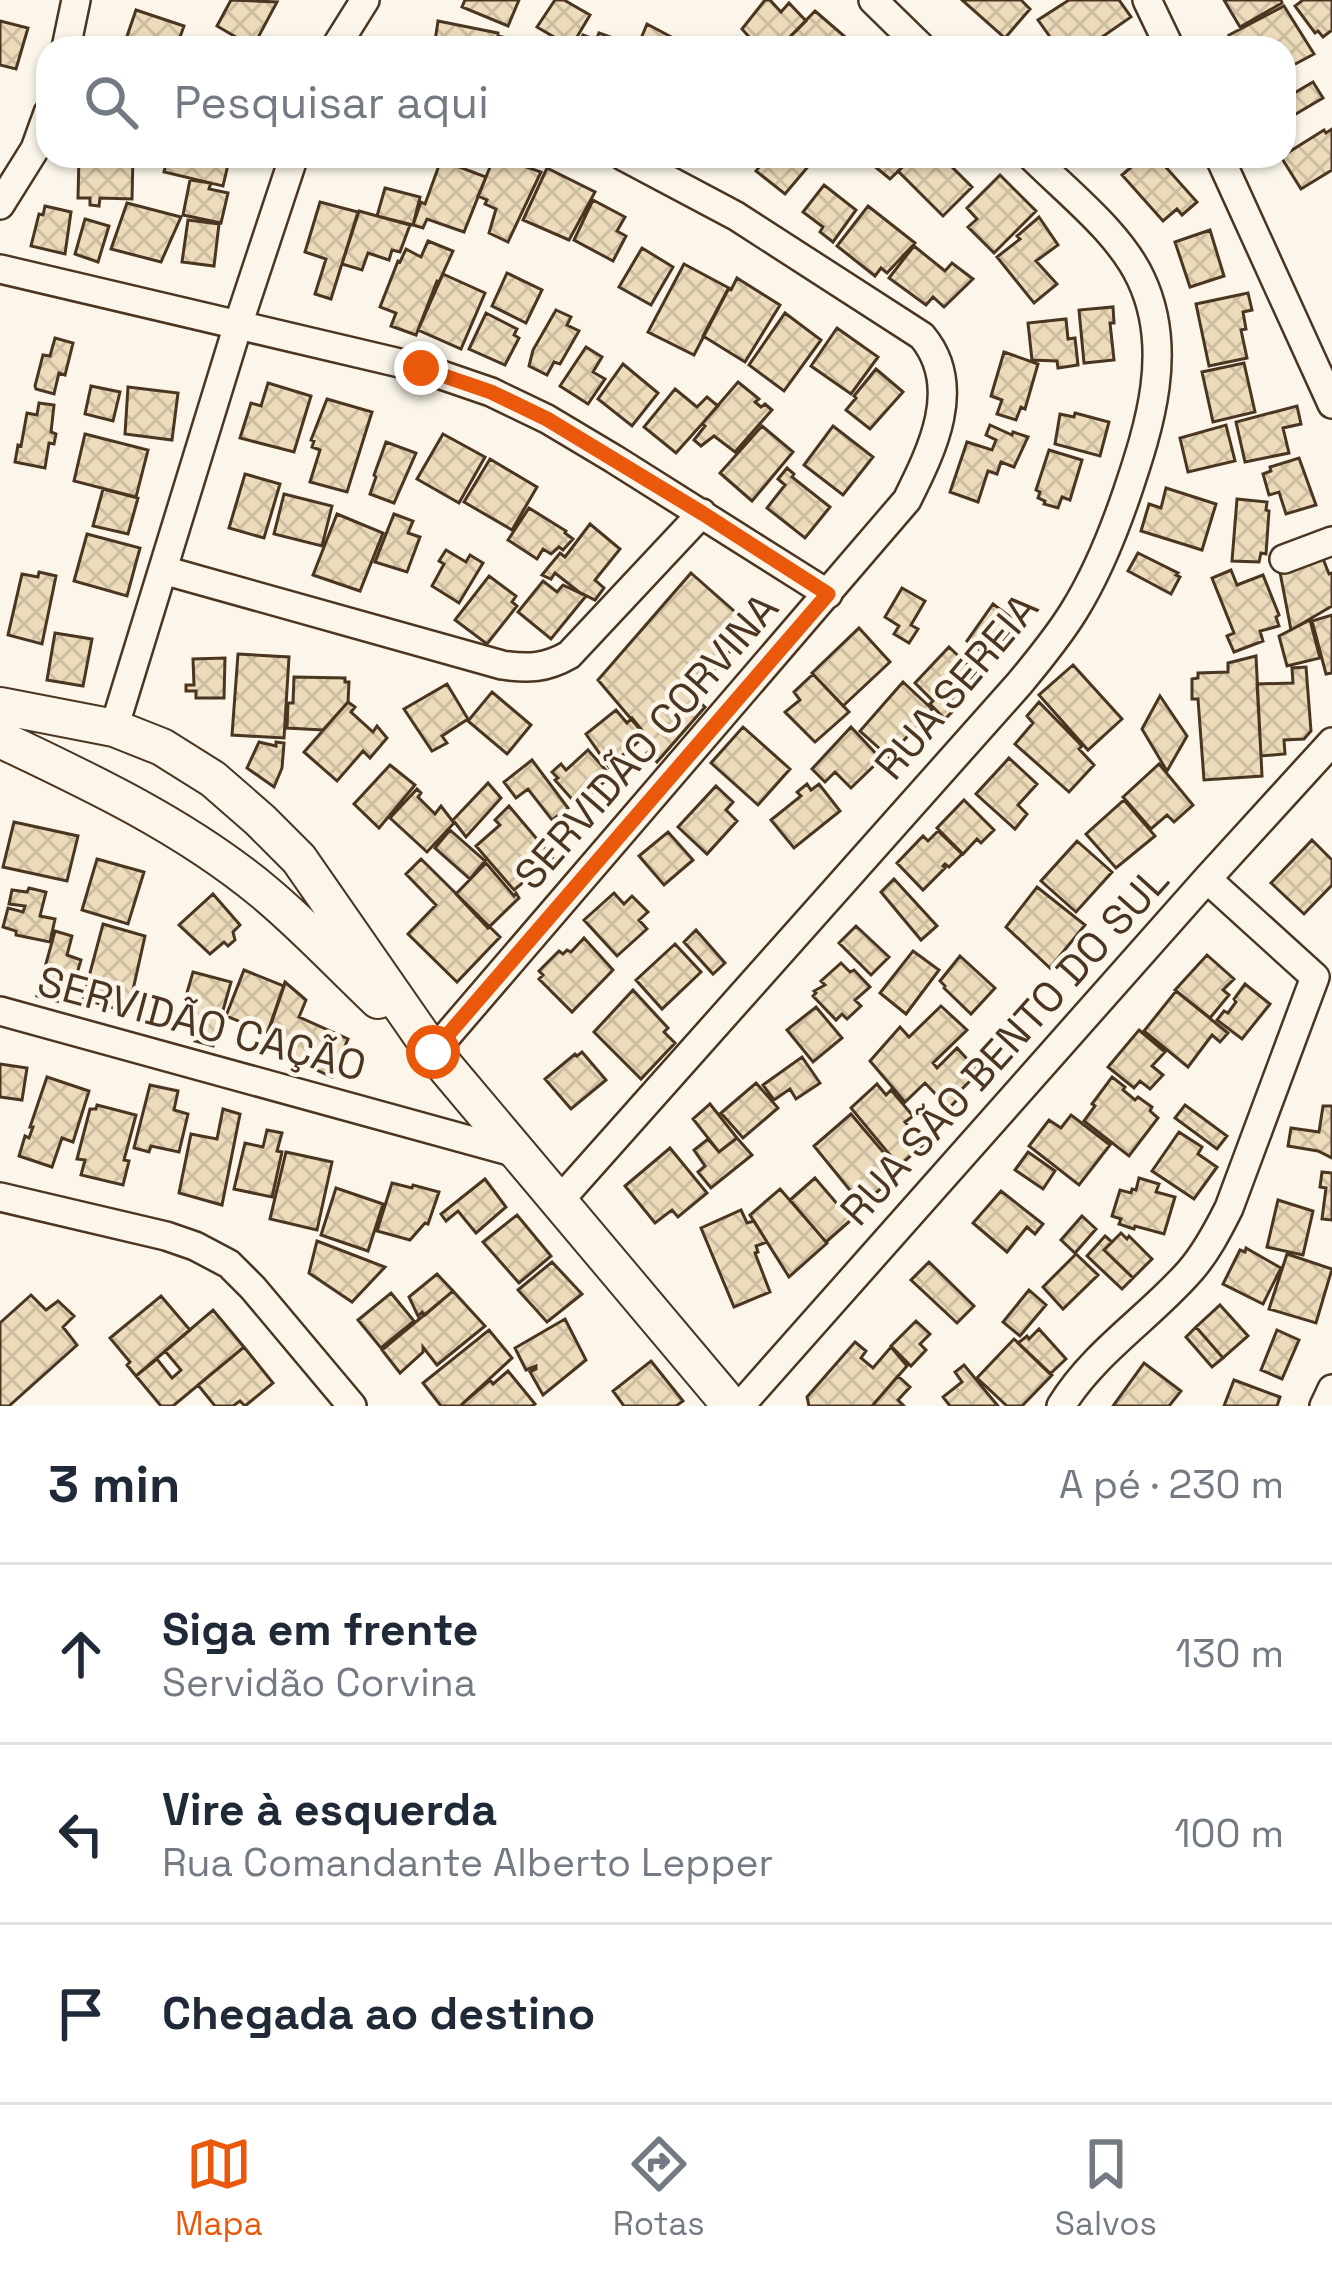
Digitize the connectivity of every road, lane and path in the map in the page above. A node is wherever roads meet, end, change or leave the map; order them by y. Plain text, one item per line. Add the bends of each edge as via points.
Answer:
1 (76, 0) edge
2 (365, 0) edge
3 (873, 0) edge
4 (1147, 0) edge
5 (68, 36) edge
6 (342, 36) edge
7 (910, 36) edge
8 (1164, 36) edge
9 (36, 145) edge
10 (290, 168) edge
11 (646, 168) edge
12 (1043, 168) edge
13 (1225, 168) edge
14 (0, 205) edge
15 (0, 269) edge
16 (238, 325) junction
17 (1329, 386) edge
18 (702, 513) junction
19 (1332, 541) edge
20 (1284, 559) dead end
21 (163, 570) junction
22 (828, 594) junction
23 (0, 706) edge
24 (114, 728) junction
25 (0, 740) edge
26 (1332, 742) edge
27 (1207, 879) junction
28 (0, 1011) edge
29 (433, 1052) junction
30 (520, 1154) junction
31 (0, 1197) edge
32 (559, 1201) junction
33 (1332, 1389) edge
34 (352, 1406) edge
35 (736, 1406) edge
36 (1061, 1406) edge
37 (1324, 1406) edge

1 - 5 street
2 - 6 street
3 - 7 street
4 - 8 street
9 - 14 street
10 - 16 street
11 - 22 street, SERVIDÃO CORVINA via 736,216 922,336 937,354 939,422 927,459 907,500
12 - 32 street, RUA SEREIA via 1125,251 1142,280 1156,338 1153,407 1096,572 1019,684
13 - 17 street
15 - 16 street
16 - 18 street via 491,392
16 - 21 street
18 - 21 street via 569,655 548,667 502,665
18 - 22 street
19 - 20 street
21 - 24 street
22 - 29 street, SERVIDÃO CORVINA
23 - 24 street
24 - 29 street via 213,779 286,846
25 - 29 street via 218,858
26 - 27 street, RUA SÃO BENTO DO SUL
27 - 35 street, RUA SÃO BENTO DO SUL
27 - 36 street via 1315,977 1213,1239
28 - 30 street, SERVIDÃO CAÇÃO
29 - 30 street
30 - 32 street
31 - 34 street via 166,1236 229,1264
32 - 35 street
33 - 37 street

